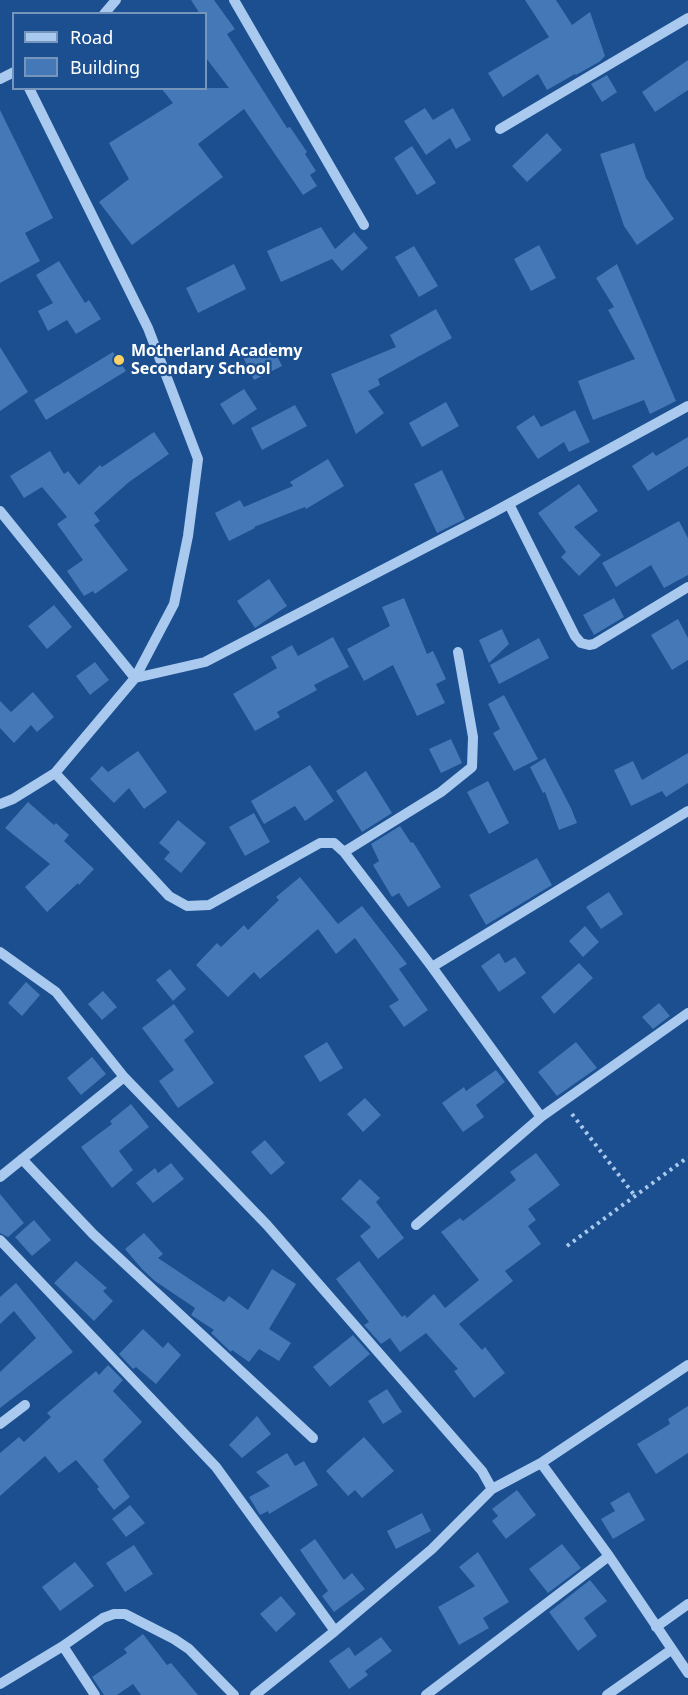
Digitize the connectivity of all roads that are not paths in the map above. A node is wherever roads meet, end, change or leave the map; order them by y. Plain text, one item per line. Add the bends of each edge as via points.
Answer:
1 (116, 0) edge
2 (234, 0) edge
3 (106, 12) edge
4 (688, 18) edge
5 (30, 90) edge
6 (500, 129) dead end
7 (364, 225) dead end
8 (688, 406) edge
9 (509, 504) junction
10 (0, 511) edge
11 (688, 587) edge
12 (458, 652) dead end
13 (135, 678) junction
14 (55, 773) junction
15 (0, 804) edge
16 (688, 811) edge
17 (344, 852) junction
18 (0, 952) edge
19 (432, 967) junction
20 (688, 1013) edge
21 (124, 1077) junction
22 (541, 1117) junction
23 (22, 1159) junction
24 (0, 1177) edge
25 (416, 1225) dead end
26 (0, 1240) edge
27 (688, 1365) edge
28 (25, 1404) dead end
29 (0, 1424) edge
30 (313, 1438) dead end
31 (541, 1463) junction
32 (492, 1489) junction
33 (609, 1556) junction
34 (688, 1604) edge
35 (656, 1627) junction
36 (335, 1632) junction
37 (63, 1646) junction
38 (671, 1650) junction
39 (688, 1673) edge
40 (0, 1684) edge
41 (95, 1695) edge
42 (234, 1695) edge
43 (255, 1695) edge
44 (426, 1695) edge
45 (607, 1695) edge

1 - 3 street
2 - 7 street
4 - 6 street
5 - 13 street via 148,328 198,459 189,536 174,604
8 - 9 street
9 - 11 street via 581,643 594,644
9 - 13 street via 205,662
10 - 13 street
12 - 17 street via 473,737 472,767 441,792
13 - 14 street
14 - 15 street
14 - 17 street via 169,896 187,906 209,905 320,843 334,843
16 - 19 street
17 - 19 street
18 - 21 street via 56,992
19 - 22 street
20 - 22 street
21 - 23 street
21 - 32 street via 267,1225 482,1471
22 - 25 street
23 - 24 street
23 - 30 street via 93,1234
26 - 36 street via 216,1467
27 - 31 street
28 - 29 street
31 - 32 street
31 - 33 street
32 - 36 street via 432,1549
33 - 35 street
33 - 44 street
34 - 35 street
35 - 38 street
36 - 43 street
37 - 40 street
37 - 41 street
37 - 42 street via 103,1618 125,1614 189,1649
38 - 39 street
38 - 45 street

